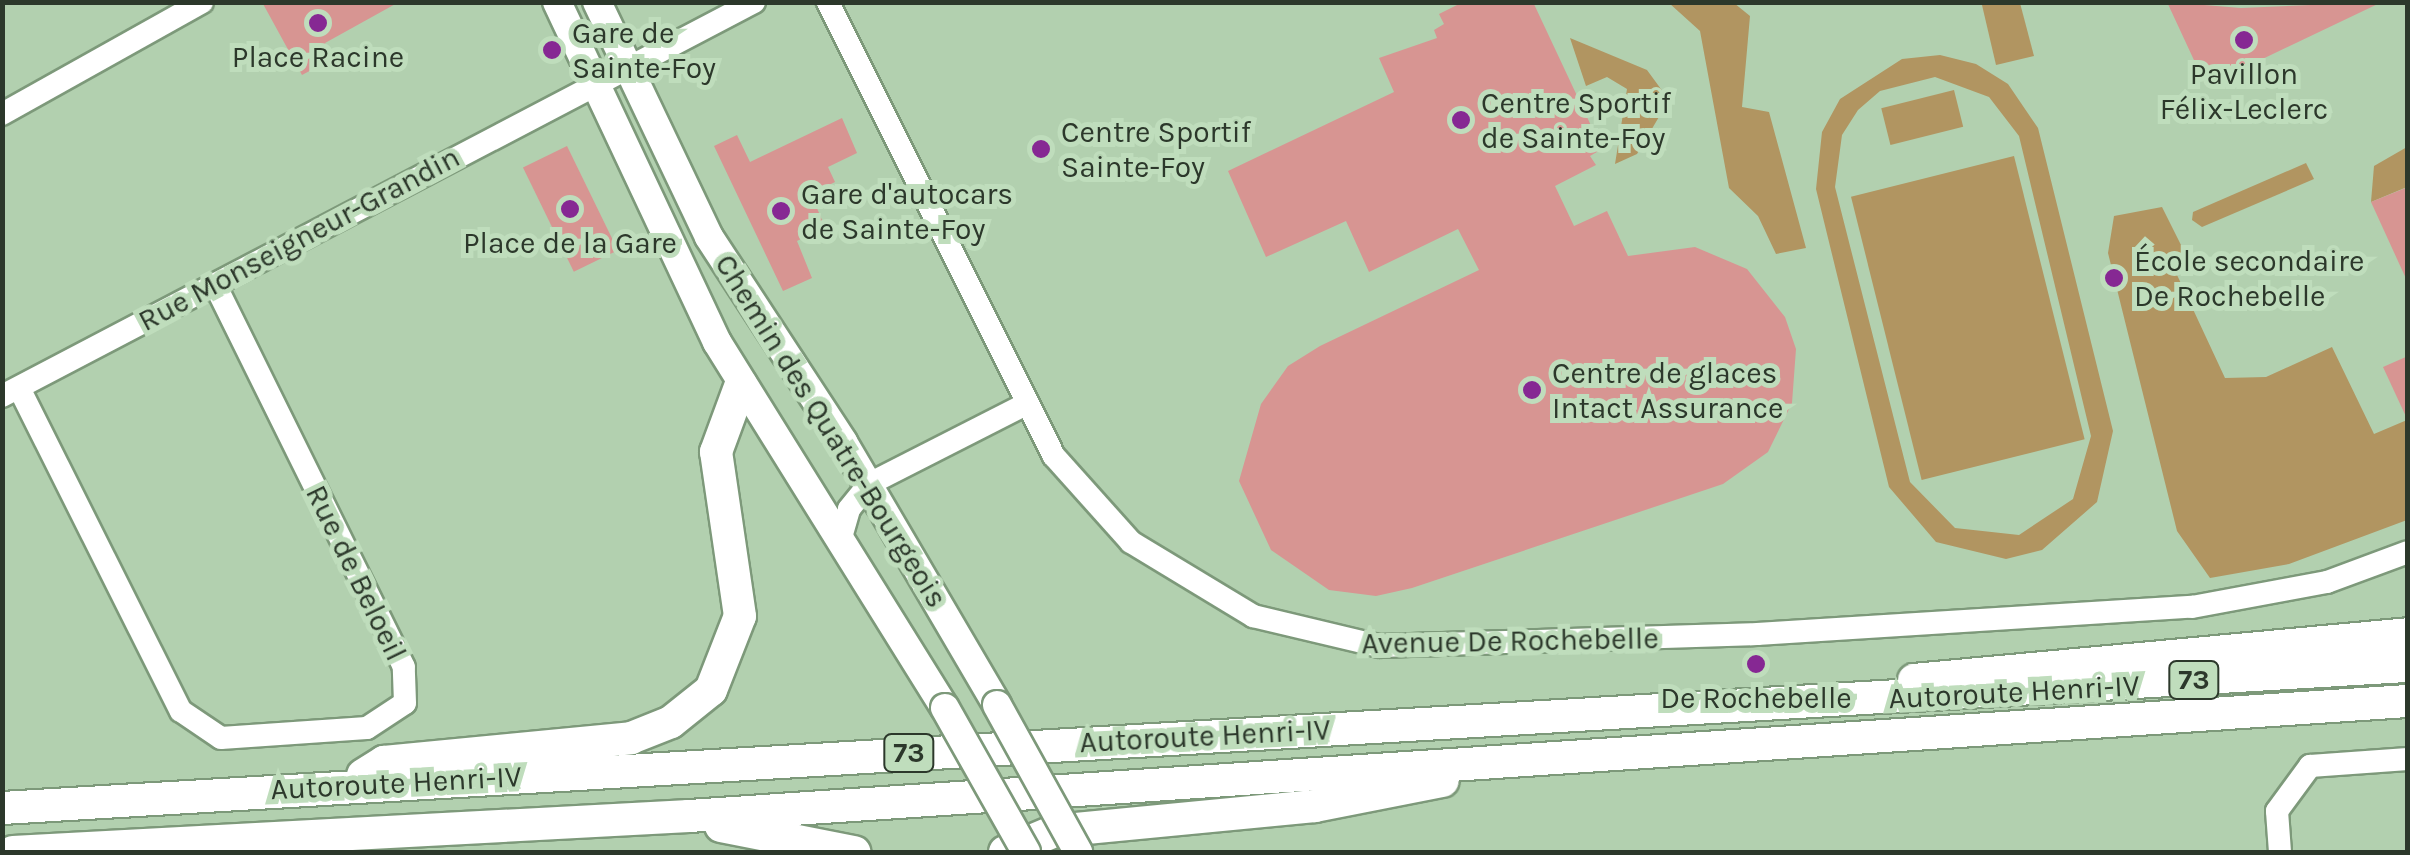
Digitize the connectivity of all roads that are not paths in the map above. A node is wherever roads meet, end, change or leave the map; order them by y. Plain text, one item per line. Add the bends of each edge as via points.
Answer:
1 (202, 2) edge
2 (557, 2) edge
3 (596, 2) edge
4 (754, 2) edge
5 (828, 2) edge
6 (628, 69) junction
7 (597, 85) junction
8 (2, 114) edge
9 (215, 284) junction
10 (741, 384) junction
11 (11, 392) edge
12 (1028, 403) junction
13 (869, 484) junction
14 (840, 540) junction
15 (2408, 552) edge
16 (2408, 614) edge
17 (2408, 634) edge
18 (2296, 642) junction
19 (2408, 666) edge
20 (2408, 701) edge
21 (1753, 704) junction
22 (1570, 755) junction
23 (2408, 758) edge
24 (342, 787) junction
25 (2, 808) edge
26 (688, 816) junction
27 (14, 852) edge
28 (854, 852) edge
29 (1005, 852) edge
30 (1026, 852) edge
31 (1078, 852) edge
32 (2280, 852) edge

1 - 8 street
2 - 7 main road, Chemin des Quatre-Bourgeois
3 - 6 main road, Chemin des Quatre-Bourgeois
4 - 6 street, Rue Monseigneur-Grandin
5 - 12 street, Avenue De Rochebelle
6 - 7 street, Rue Monseigneur-Grandin
6 - 13 main road, Chemin des Quatre-Bourgeois via 709,238
7 - 9 street, Rue Monseigneur-Grandin
7 - 10 main road, Chemin des Quatre-Bourgeois
9 - 11 street, Rue Monseigneur-Grandin
9 - 11 street, Rue de Beloeil via 404,667 404,703 367,728 221,738 181,710
10 - 14 main road, Chemin des Quatre-Bourgeois
10 - 24 highway via 716,452 740,616 711,690 672,722 631,738 384,762
12 - 13 street
12 - 15 street, Avenue De Rochebelle via 1054,456 1094,507 1174,574 1265,620 1379,646 1662,640 2192,607 2327,582
13 - 14 street via 849,509
13 - 31 main road, Chemin des Quatre-Bourgeois, bridge
14 - 30 main road, Chemin des Quatre-Bourgeois, bridge
16 - 18 highway
17 - 18 highway
18 - 21 highway via 1979,671
19 - 21 highway, Autoroute Henri-IV / 73
20 - 22 highway, Autoroute Henri-IV / 73
21 - 24 highway, Autoroute Henri-IV / 73
22 - 26 highway, Autoroute Henri-IV / 73
22 - 29 highway via 1315,806 1056,831
23 - 32 street via 2310,766 2277,811
24 - 25 highway, Autoroute Henri-IV / 73
26 - 27 highway, Autoroute Henri-IV / 73
26 - 28 highway

